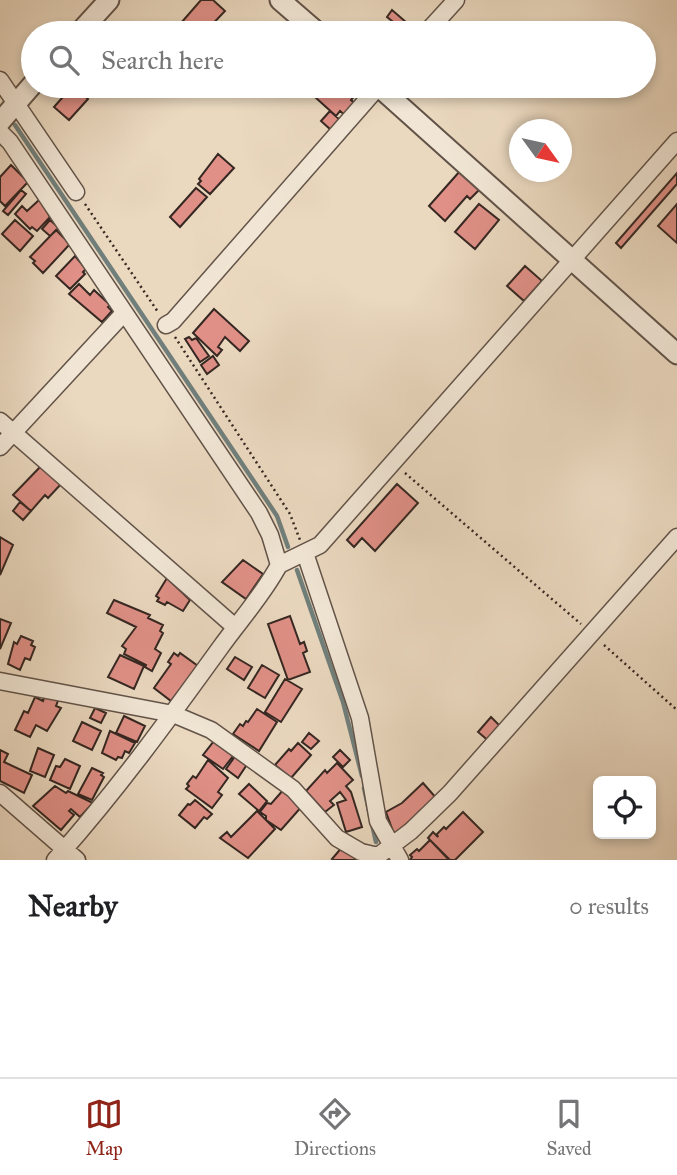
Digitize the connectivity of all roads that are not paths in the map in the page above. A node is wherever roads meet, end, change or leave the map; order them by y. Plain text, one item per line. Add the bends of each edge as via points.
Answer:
1 (109, 0) edge
2 (280, 0) edge
3 (456, 0) edge
4 (90, 21) edge
5 (304, 21) edge
6 (437, 21) edge
7 (0, 80) edge
8 (21, 97) edge
9 (368, 98) edge
10 (392, 98) edge
11 (16, 103) junction
12 (0, 122) edge
13 (0, 132) edge
14 (677, 141) edge
15 (76, 192) road end
16 (573, 260) junction
17 (124, 313) junction
18 (166, 325) road end
19 (677, 354) edge
20 (0, 421) edge
21 (13, 433) junction
22 (0, 447) edge
23 (677, 537) edge
24 (305, 553) junction
25 (279, 565) junction
26 (234, 627) junction
27 (0, 681) edge
28 (173, 714) junction
29 (0, 793) edge
30 (390, 846) junction
31 (66, 856) edge
32 (400, 860) edge

1 - 4 street
2 - 5 street
3 - 6 street
7 - 11 street
8 - 11 street
9 - 18 street
10 - 16 street
11 - 12 street
11 - 15 street
13 - 17 street
14 - 16 street
16 - 19 street
16 - 24 street via 320,545
17 - 21 street
17 - 25 street via 259,513
20 - 21 street
21 - 22 street
21 - 26 street
23 - 30 street via 450,793
24 - 25 street
24 - 30 street via 360,718 378,821
25 - 26 street
26 - 28 street
27 - 28 street
28 - 30 street via 211,730 293,789 337,838 378,856
28 - 31 street
29 - 31 street
30 - 32 street

